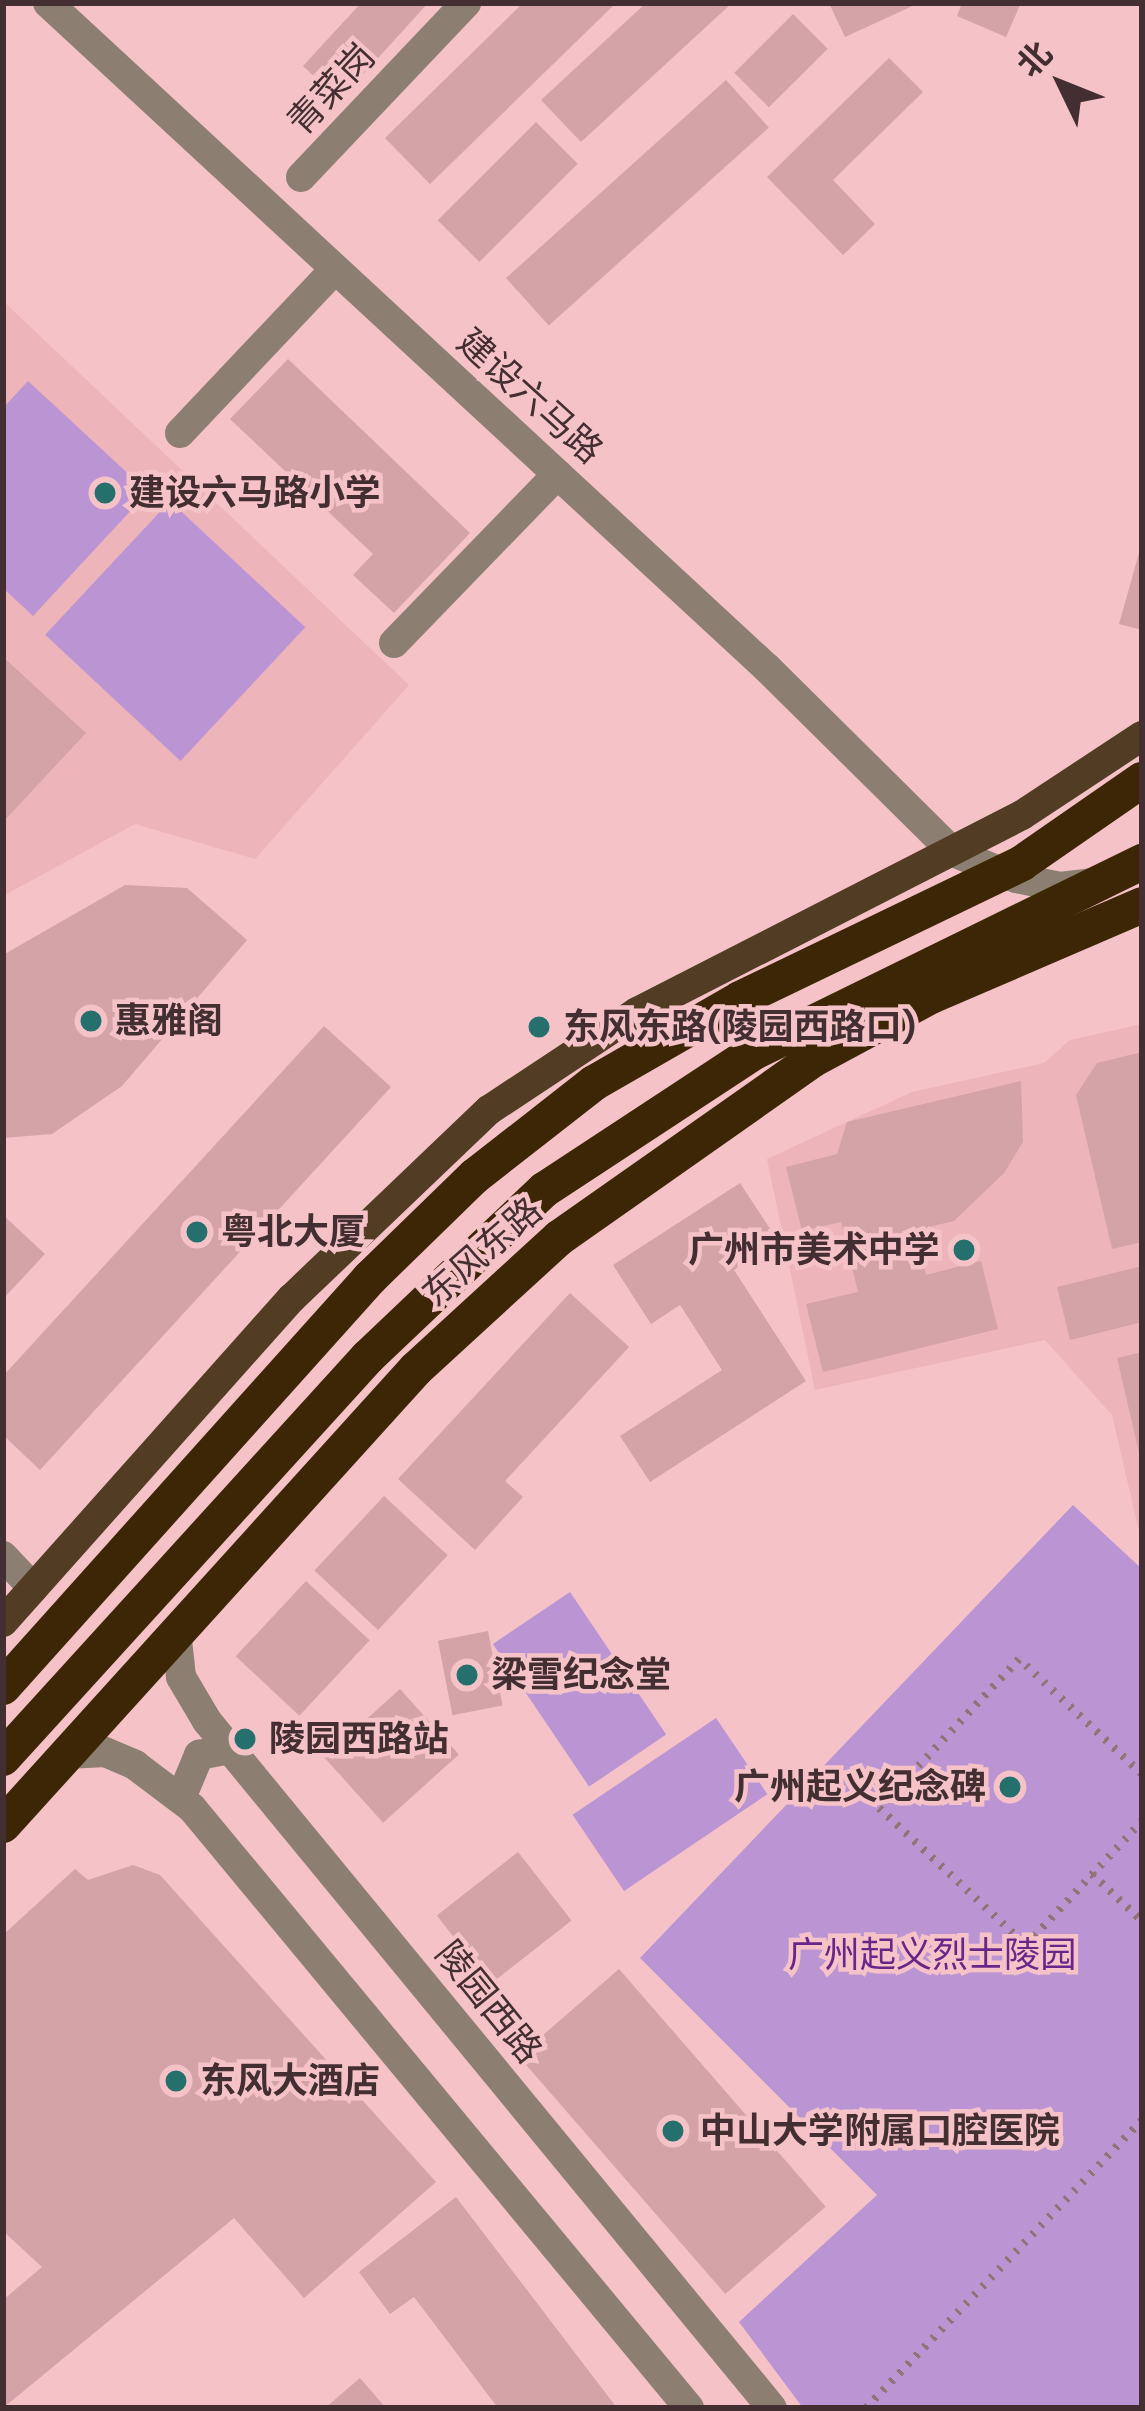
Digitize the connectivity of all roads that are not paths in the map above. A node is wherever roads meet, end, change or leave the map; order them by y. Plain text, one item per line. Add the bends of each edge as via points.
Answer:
1 (48, 3) edge
2 (466, 3) edge
3 (301, 177) dead end
4 (334, 270) junction
5 (180, 433) dead end
6 (558, 474) junction
7 (394, 643) dead end
8 (1142, 736) edge
9 (1142, 780) edge
10 (952, 852) junction
11 (1142, 862) edge
12 (1110, 880) junction
13 (1142, 905) edge
14 (3, 1556) edge
15 (32, 1588) junction
16 (3, 1622) edge
17 (176, 1631) junction
18 (3, 1687) edge
19 (231, 1749) junction
20 (67, 1754) junction
21 (3, 1758) edge
22 (181, 1798) junction
23 (3, 1825) edge
24 (689, 2408) edge
25 (772, 2408) edge

1 - 4 street, 建设六马路
2 - 3 street, 青菜岗
4 - 5 street
4 - 6 street, 建设六马路
6 - 7 street
6 - 10 street, 建设六马路
8 - 10 main road via 1059,795
9 - 18 highway, 东风东路, bridge via 1022,863 740,999 594,1083 475,1176 370,1278
10 - 12 street via 989,871 1060,887
10 - 15 main road via 693,980 489,1110 292,1298
11 - 12 highway, 东风东路
12 - 21 highway, 东风东路 via 756,1052 544,1190 368,1358
13 - 17 highway, 东风东路 via 931,996 812,1060 621,1191 469,1316
14 - 15 street
15 - 16 main road
17 - 19 street, 陵园西路 via 181,1677
17 - 20 highway, 东风东路
19 - 22 street via 199,1755
19 - 25 street, 陵园西路
20 - 22 street via 105,1752
20 - 23 highway, 东风东路
22 - 24 street

